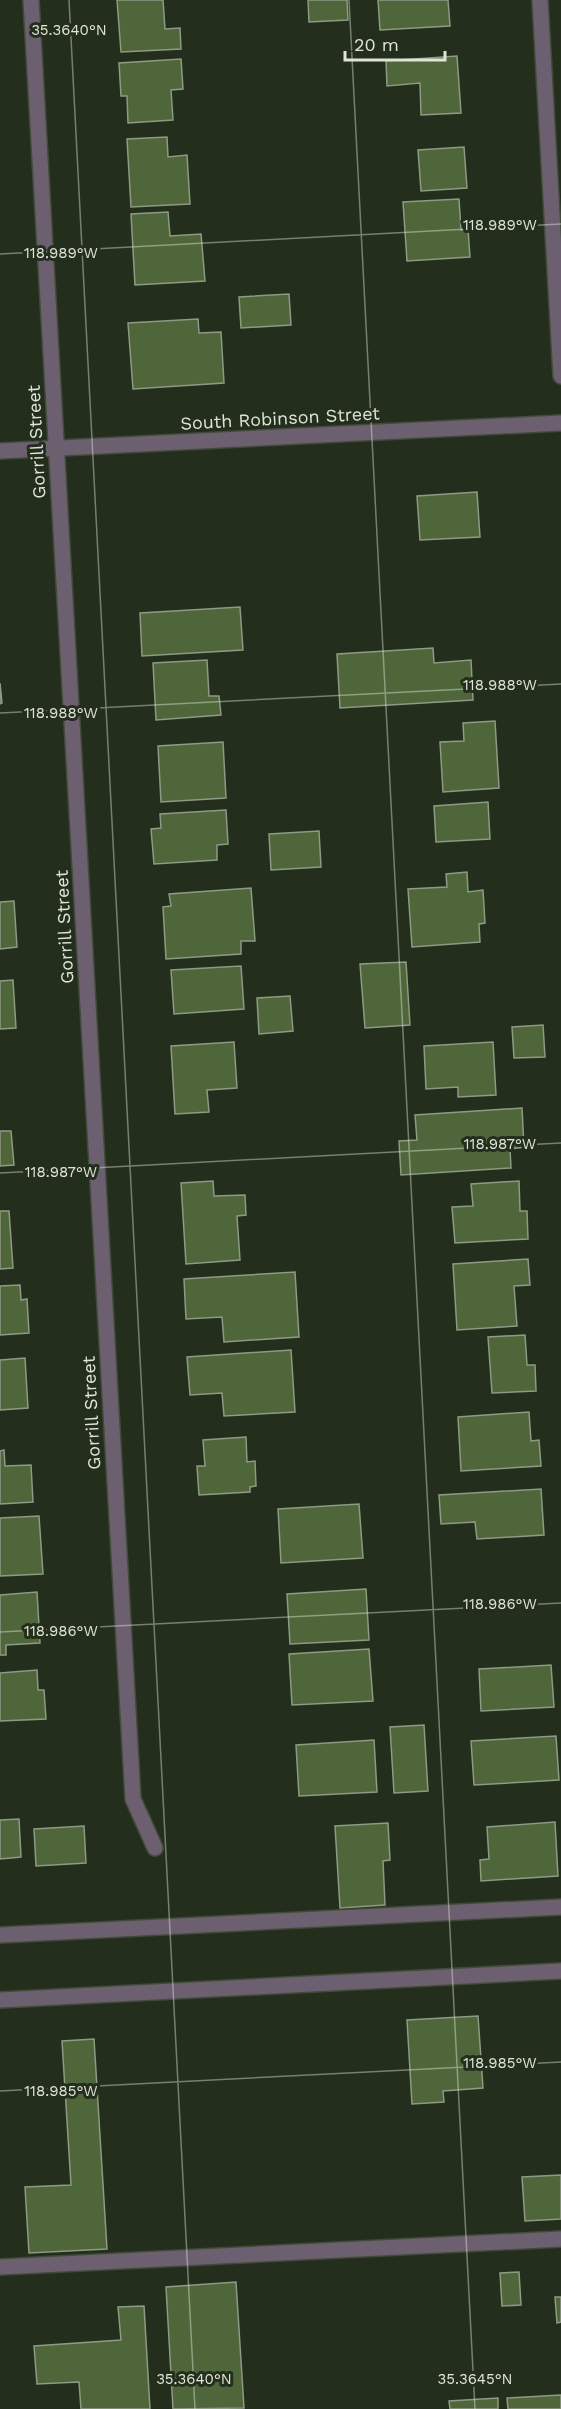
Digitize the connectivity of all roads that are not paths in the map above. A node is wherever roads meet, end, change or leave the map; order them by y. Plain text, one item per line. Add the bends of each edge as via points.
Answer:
1 (31, 0) edge
2 (540, 0) edge
3 (561, 376) edge
4 (561, 423) edge
5 (56, 448) junction
6 (0, 451) edge
7 (155, 1848) dead end
8 (561, 1907) edge
9 (0, 1935) edge
10 (561, 1971) edge
11 (0, 2000) edge
12 (561, 2239) edge
13 (0, 2267) edge

1 - 5 street, Gorrill Street
2 - 3 street
4 - 5 street, South Robinson Street
5 - 6 street, South Robinson Street
5 - 7 street, Gorrill Street via 133,1799
8 - 9 street
10 - 11 street
12 - 13 street

